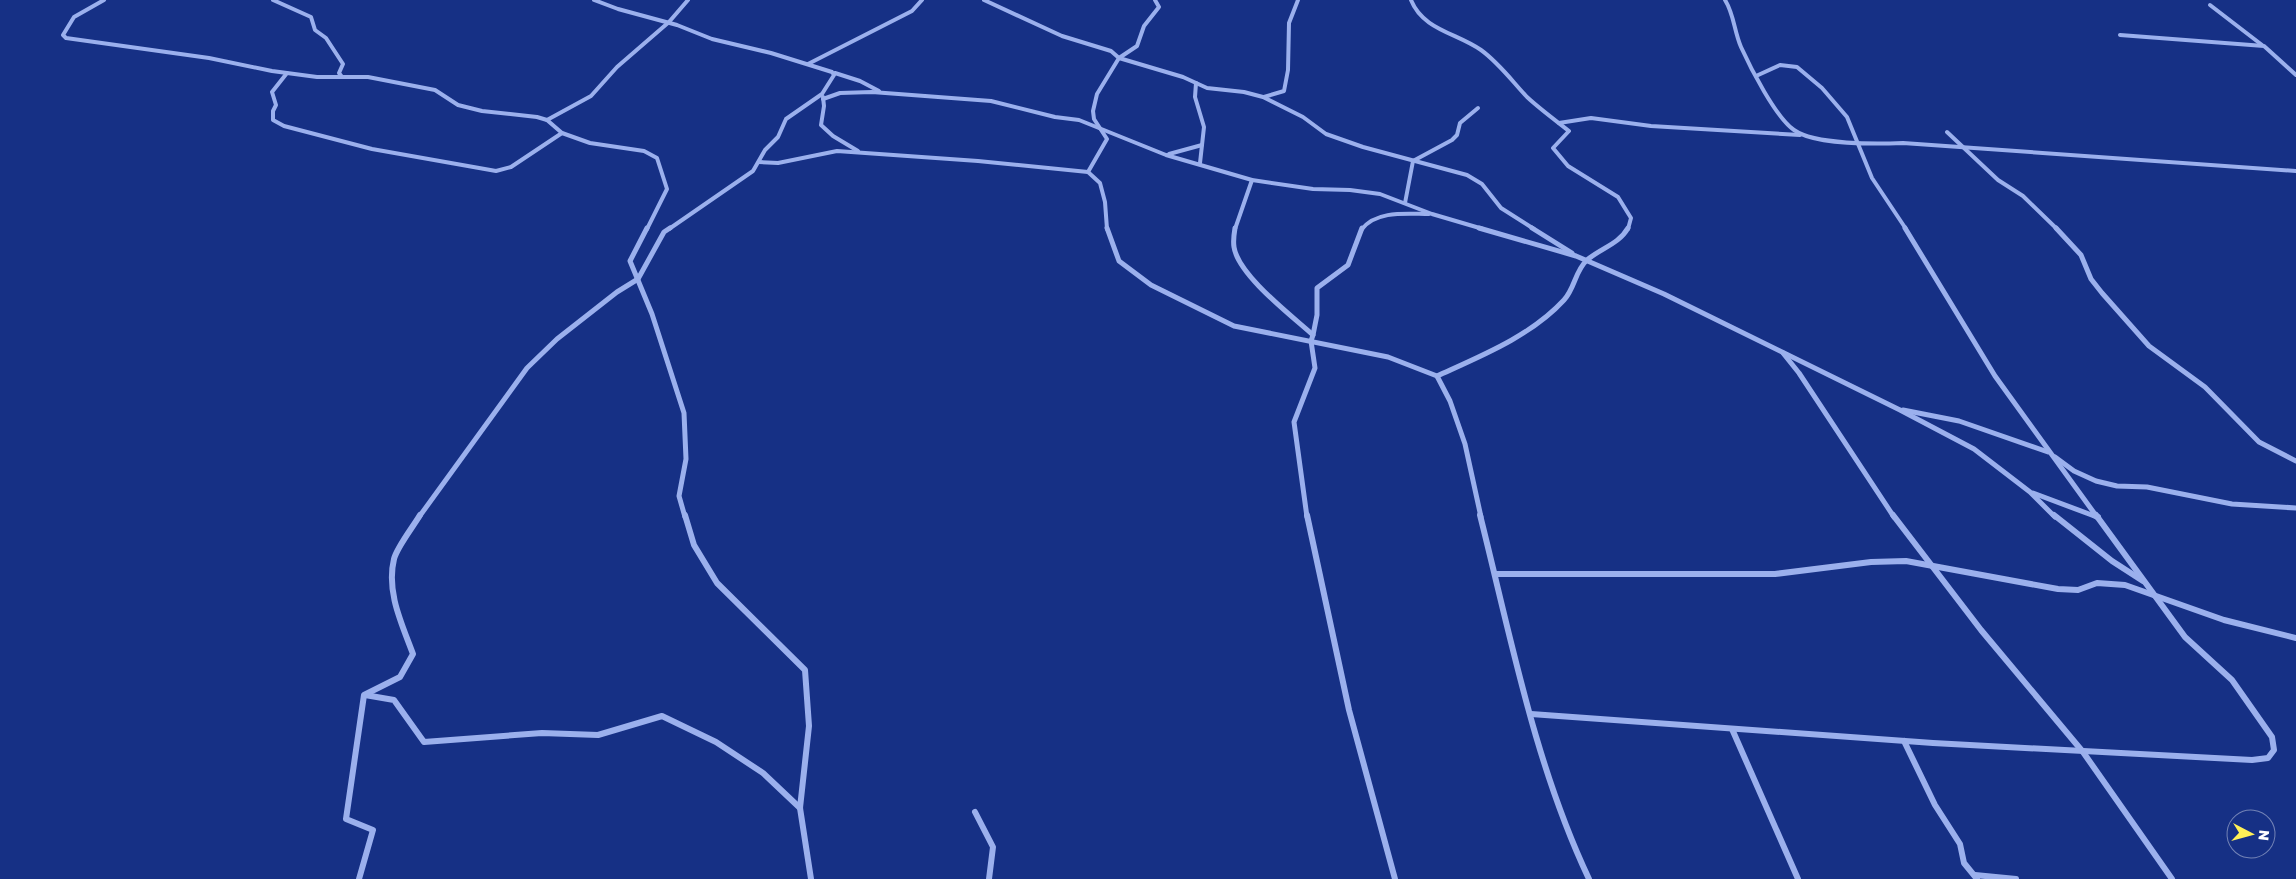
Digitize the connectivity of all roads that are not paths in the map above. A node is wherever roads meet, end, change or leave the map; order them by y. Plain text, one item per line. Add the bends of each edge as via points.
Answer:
1 (104, 0) edge
2 (273, 0) edge
3 (594, 0) edge
4 (688, 0) edge
5 (922, 0) edge
6 (984, 0) edge
7 (1156, 0) edge
8 (1298, 0) edge
9 (1411, 0) edge
10 (1725, 0) edge
11 (2210, 5) dead end
12 (669, 22) junction
13 (2120, 35) dead end
14 (2264, 46) junction
15 (1119, 58) junction
16 (808, 64) junction
17 (287, 73) junction
18 (834, 73) junction
19 (2296, 75) edge
20 (342, 76) junction
21 (1756, 76) junction
22 (1196, 83) junction
23 (881, 92) junction
24 (823, 97) junction
25 (1263, 97) junction
26 (1478, 108) dead end
27 (547, 120) junction
28 (1559, 123) junction
29 (1102, 130) junction
30 (1947, 132) dead end
31 (562, 133) junction
32 (1802, 135) junction
33 (1860, 144) junction
34 (1202, 145) junction
35 (1962, 148) junction
36 (860, 152) junction
37 (1166, 155) junction
38 (1413, 161) junction
39 (759, 162) junction
40 (1200, 163) junction
41 (2296, 171) edge
42 (1088, 172) junction
43 (1252, 180) junction
44 (1405, 202) junction
45 (1432, 214) junction
46 (1576, 256) junction
47 (1586, 261) junction
48 (638, 279) junction
49 (1312, 338) junction
50 (1782, 351) junction
51 (1437, 376) junction
52 (1900, 410) junction
53 (2050, 453) junction
54 (2296, 461) edge
55 (2030, 492) junction
56 (2296, 508) edge
57 (2099, 518) junction
58 (1930, 565) junction
59 (1495, 574) junction
60 (2146, 582) junction
61 (2154, 594) junction
62 (2296, 638) edge
63 (364, 695) junction
64 (1531, 714) junction
65 (1732, 729) junction
66 (1904, 741) junction
67 (2083, 752) junction
68 (800, 808) junction
69 (975, 812) dead end
70 (1976, 877) edge
71 (359, 879) edge
72 (811, 879) edge
73 (989, 879) edge
74 (1395, 879) edge
75 (1589, 879) edge
76 (1798, 879) edge
77 (2016, 879) edge
78 (2172, 879) edge

1 - 17 street via 70,20 65,30 66,38 209,58
2 - 20 street via 311,17 315,30 326,38 343,64 339,73
3 - 12 street
4 - 12 street
5 - 16 street via 912,11
6 - 15 street via 1062,36 1111,51
7 - 15 street via 1159,7 1144,26 1137,46
8 - 25 street via 1289,23 1284,91
9 - 28 street via 1425,21 1496,60 1523,91
10 - 21 street
11 - 14 street
12 - 16 street via 712,39
12 - 27 street via 617,67 591,96
13 - 14 street
14 - 19 street
15 - 22 street
15 - 29 street via 1097,94 1094,120
16 - 18 street
17 - 20 street via 317,78
17 - 31 street via 272,92 276,105 272,111 273,120 284,126 372,149 472,169 496,170 511,167
18 - 23 street
18 - 24 street
20 - 27 street via 368,77 435,90 458,105
21 - 32 street via 1784,122
21 - 33 street via 1780,64 1800,68 1847,118
22 - 25 street
22 - 34 street via 1195,97 1204,127
23 - 24 street via 840,93
23 - 29 street via 991,101 1079,120
24 - 36 street via 821,125
24 - 39 street via 786,119 778,137
25 - 38 street via 1303,117 1326,134
26 - 38 street via 1460,123 1452,140
27 - 31 street
28 - 32 street via 1591,118 1645,126
28 - 47 street via 1569,131 1553,148 1567,165 1619,195 1631,218 1626,233
29 - 37 street
29 - 42 street via 1106,139 1104,147
30 - 35 street
31 - 48 street via 590,143 644,151 657,158 667,189 630,261
32 - 33 street
33 - 35 street via 1903,143
33 - 53 street via 1872,178 1995,376
34 - 37 street
34 - 40 street
35 - 41 street
35 - 54 street via 1998,180 2024,196 2049,220 2081,255 2091,279 2102,293 2149,346 2205,387 2259,442
36 - 39 street via 838,151 778,164
36 - 42 street
37 - 40 street
38 - 44 street
38 - 46 street via 1472,177 1482,184 1501,208
39 - 48 street via 746,176 664,232
40 - 43 street
42 - 49 street via 1100,183 1110,237 1119,261 1131,272 1234,326 1262,333
43 - 44 street via 1313,189 1364,191
43 - 49 street via 1234,230 1239,263
44 - 45 street
45 - 46 street
45 - 49 street via 1388,215 1364,226 1358,234 1353,258 1348,265 1317,288 1317,315
46 - 47 street
47 - 50 street via 1664,294
47 - 51 street via 1566,298 1550,313 1515,338
48 - 63 street via 542,352 426,505 394,558 392,579 393,597 413,654 400,677
48 - 68 street via 684,413 686,459 679,496 694,545 716,583 805,670 809,726
49 - 51 street via 1388,358
49 - 74 street via 1315,368 1294,422 1305,508 1349,710
50 - 52 street
50 - 58 street
51 - 59 street via 1465,444
52 - 53 street via 1931,414
52 - 55 street via 1974,449
53 - 56 street via 2074,471 2116,486 2147,487 2232,504
53 - 57 street
55 - 57 street
55 - 60 street via 2063,524
57 - 60 street
58 - 59 street via 1906,561 1871,562 1775,574
58 - 61 street via 2058,589 2078,590 2097,583 2125,585
58 - 67 street
59 - 64 street
60 - 61 street
61 - 62 street via 2224,620
61 - 67 street via 2185,637 2232,680 2272,737 2274,750 2268,758 2252,760
63 - 68 street via 394,700 424,742 542,733 598,735 662,716 716,742 763,773
63 - 71 street via 346,819 374,830
64 - 65 street
64 - 75 street via 1544,766 1570,839
65 - 66 street
65 - 76 street
66 - 67 street
66 - 70 street via 1935,805 1960,844 1964,863
67 - 78 street
68 - 72 street
69 - 73 street via 993,847
70 - 77 street

